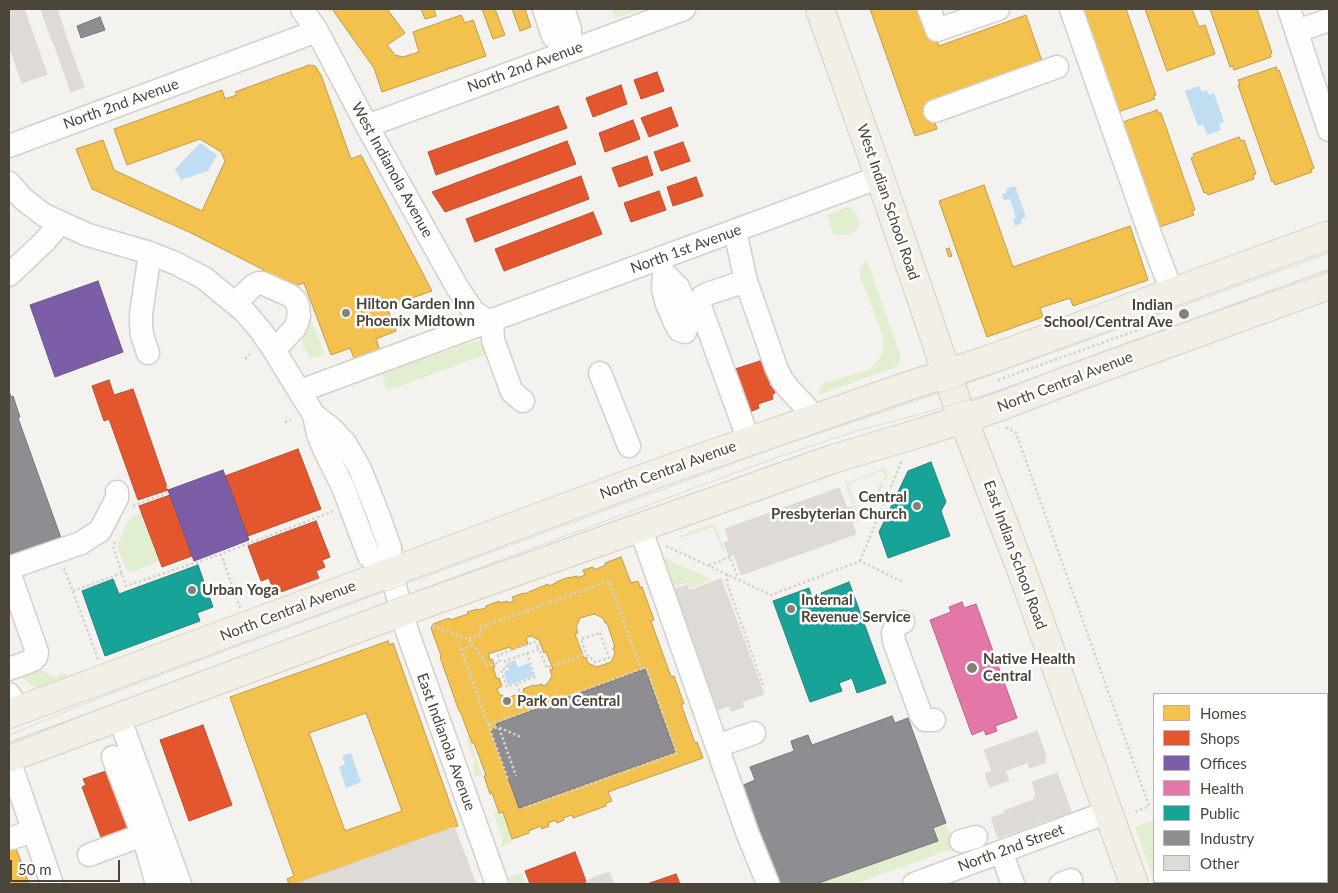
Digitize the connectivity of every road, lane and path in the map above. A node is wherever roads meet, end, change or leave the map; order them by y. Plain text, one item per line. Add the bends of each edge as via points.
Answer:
1 (302, 9) edge
2 (544, 9) edge
3 (563, 9) edge
4 (684, 9) edge
5 (820, 9) edge
6 (930, 9) edge
7 (998, 9) edge
8 (1071, 9) edge
9 (1289, 9) edge
10 (1329, 20) edge
11 (317, 31) junction
12 (1297, 32) junction
13 (570, 51) junction
14 (1057, 68) dead end
15 (935, 111) dead end
16 (367, 126) junction
17 (1329, 130) edge
18 (9, 146) edge
19 (880, 177) junction
20 (9, 183) edge
21 (60, 223) junction
22 (735, 231) junction
23 (1329, 235) edge
24 (156, 255) junction
25 (9, 275) edge
26 (739, 283) junction
27 (1329, 285) edge
28 (1172, 292) junction
29 (235, 303) junction
30 (492, 321) junction
31 (1092, 346) dead end
32 (274, 350) junction
33 (153, 352) dead end
34 (250, 354) dead end
35 (245, 359) dead end
36 (600, 373) dead end
37 (991, 383) dead end
38 (300, 390) junction
39 (955, 396) junction
40 (291, 420) dead end
41 (811, 420) junction
42 (285, 422) dead end
43 (1004, 425) dead end
44 (746, 435) junction
45 (629, 446) dead end
46 (903, 459) dead end
47 (168, 485) dead end
48 (124, 499) joint
49 (338, 509) dead end
50 (640, 527) junction
51 (117, 538) dead end
52 (664, 545) dead end
53 (222, 554) junction
54 (860, 561) junction
55 (62, 562) dead end
56 (708, 565) junction
57 (9, 570) edge
58 (391, 572) junction
59 (122, 573) junction
60 (727, 574) junction
61 (738, 579) junction
62 (903, 582) dead end
63 (73, 591) junction
64 (9, 594) edge
65 (400, 605) junction
66 (9, 616) edge
67 (242, 616) dead end
68 (904, 622) dead end
69 (432, 626) dead end
70 (469, 638) junction
71 (459, 644) dead end
72 (473, 645) junction
73 (539, 649) junction
74 (461, 650) junction
75 (528, 653) junction
76 (586, 654) junction
77 (22, 664) edge
78 (101, 667) dead end
79 (641, 669) junction
80 (517, 684) junction
81 (763, 685) dead end
82 (520, 693) dead end
83 (11, 707) edge
84 (119, 717) junction
85 (934, 720) dead end
86 (491, 728) junction
87 (499, 728) junction
88 (754, 733) dead end
89 (522, 737) dead end
90 (717, 746) junction
91 (114, 757) dead end
92 (9, 759) edge
93 (516, 776) dead end
94 (508, 779) dead end
95 (524, 808) dead end
96 (1120, 813) junction
97 (33, 831) junction
98 (151, 832) junction
99 (12, 838) dead end
100 (1001, 852) junction
101 (89, 855) dead end
102 (767, 874) edge
103 (488, 879) edge
104 (52, 884) edge
105 (157, 884) edge
106 (180, 884) edge
107 (914, 884) edge
108 (1013, 884) edge
109 (1134, 884) edge

1 - 11 street, West Indianola Avenue
2 - 13 street via 553,36
3 - 13 street via 570,29
4 - 13 street, North 2nd Avenue
5 - 19 main road, West Indian School Road
6 - 7 street via 937,30
8 - 28 street
9 - 12 street
10 - 12 street
11 - 16 street, West Indianola Avenue
11 - 18 street, North 2nd Avenue
12 - 17 street
13 - 16 street, North 2nd Avenue
14 - 15 street
16 - 30 street, West Indianola Avenue via 457,287 473,311
19 - 22 street, North 1st Avenue
19 - 39 main road, West Indian School Road
20 - 21 street via 22,198
21 - 24 street via 88,235
21 - 25 street
22 - 26 street
22 - 30 street, North 1st Avenue
23 - 28 main road, North Central Avenue
24 - 29 street via 204,278
24 - 33 street via 152,303
26 - 41 street via 782,380 806,407
26 - 44 street via 706,294 700,306
27 - 39 main road, North Central Avenue via 999,407
28 - 39 main road, North Central Avenue
29 - 32 street
29 - 32 street via 259,283 296,301 297,323
30 - 38 street, North 1st Avenue
31 - 37 path
32 - 38 street
34 - 35 path
36 - 45 street
38 - 58 street, East Indianola Avenue via 314,415 345,443 360,469 390,548
39 - 41 main road, North Central Avenue
39 - 50 main road, North Central Avenue via 923,432 833,459
39 - 96 main road, East Indian School Road
40 - 42 path
41 - 44 main road, North Central Avenue
43 - 96 path via 1016,433 1149,806
44 - 58 main road, North Central Avenue via 660,472
46 - 54 path
47 - 48 path via 166,493
48 - 57 street via 117,498 100,530 90,537
49 - 53 path
50 - 65 main road, North Central Avenue
50 - 90 street
51 - 59 path via 114,546
52 - 56 path
53 - 59 path via 126,586
53 - 67 path
54 - 61 path via 771,594
54 - 62 path
55 - 63 path
56 - 60 path
56 - 61 path via 730,557
57 - 77 street via 37,652 36,657
58 - 65 street, East Indianola Avenue
58 - 83 main road, North Central Avenue via 231,633
59 - 63 path
60 - 61 path
60 - 81 path via 727,583
63 - 78 path
64 - 77 street
65 - 84 main road, North Central Avenue
65 - 103 street, East Indianola Avenue
66 - 77 street
68 - 85 street via 895,627 894,640 921,715 925,720
69 - 70 path
70 - 72 path
70 - 79 path via 481,634 479,628 609,580
71 - 74 path
72 - 73 path via 488,666 500,662 498,655 535,642
72 - 74 path
73 - 75 path
73 - 76 path via 546,668
74 - 86 path
75 - 80 path via 535,677
75 - 80 path via 505,661 507,668 501,670 507,687
76 - 76 path via 595,662 609,658 600,633 581,639
79 - 86 path
79 - 95 path via 646,667 677,753
80 - 82 path
84 - 92 main road, North Central Avenue
84 - 98 street
86 - 87 path
86 - 94 path
87 - 89 path
87 - 93 path
88 - 90 street
90 - 102 street
91 - 98 street
92 - 97 street
96 - 100 street, North 2nd Street
96 - 109 main road, East Indian School Road
97 - 99 street
97 - 104 street
98 - 101 street
98 - 105 street
98 - 106 street
100 - 107 street, North 2nd Street
100 - 108 street

